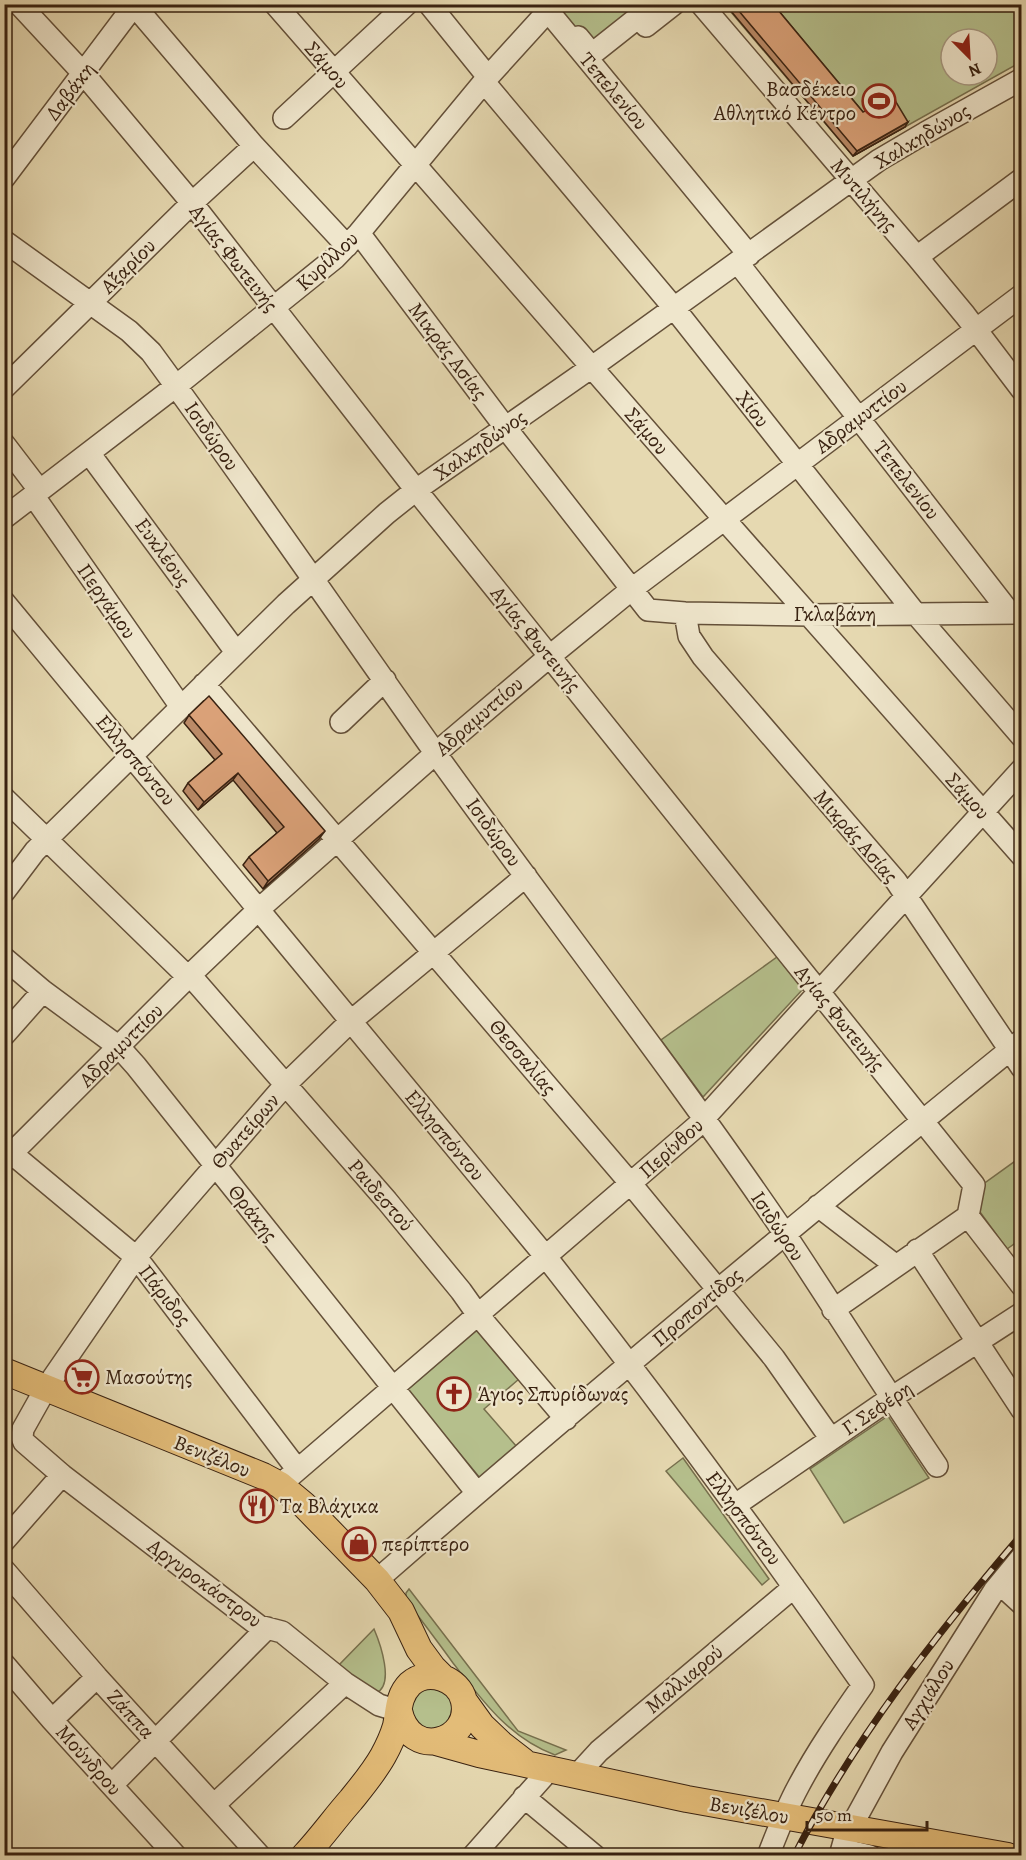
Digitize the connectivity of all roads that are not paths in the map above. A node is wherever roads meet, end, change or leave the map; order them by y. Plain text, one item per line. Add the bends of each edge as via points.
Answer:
1 (19, 4) edge
2 (274, 4) edge
3 (407, 4) edge
4 (429, 4) edge
5 (655, 4) edge
6 (674, 4) edge
7 (701, 4) edge
8 (134, 5) edge
9 (553, 7) edge
10 (593, 66) junction
11 (83, 73) junction
12 (334, 73) junction
13 (1022, 79) edge
14 (486, 80) junction
15 (284, 118) dead end
16 (254, 146) junction
17 (415, 165) junction
18 (4, 178) edge
19 (1022, 179) edge
20 (851, 180) junction
21 (192, 203) junction
22 (353, 239) junction
23 (4, 241) edge
24 (917, 257) junction
25 (743, 259) junction
26 (1022, 295) edge
27 (91, 303) junction
28 (674, 308) junction
29 (273, 309) junction
30 (975, 329) junction
31 (592, 367) junction
32 (176, 386) junction
33 (4, 388) edge
34 (1022, 390) edge
35 (858, 418) junction
36 (505, 427) junction
37 (4, 444) edge
38 (89, 453) junction
39 (797, 465) junction
40 (416, 490) junction
41 (36, 493) junction
42 (4, 518) edge
43 (724, 519) junction
44 (313, 579) junction
45 (632, 589) junction
46 (4, 602) edge
47 (648, 610) joint
48 (685, 613) junction
49 (915, 613) junction
50 (1016, 613) edge
51 (809, 615) junction
52 (236, 652) junction
53 (550, 656) junction
54 (385, 680) junction
55 (204, 684) junction
56 (181, 707) junction
57 (341, 722) dead end
58 (1022, 737) edge
59 (436, 753) junction
60 (132, 755) junction
61 (1022, 769) edge
62 (5, 801) edge
63 (982, 813) junction
64 (47, 839) junction
65 (338, 839) junction
66 (1022, 856) edge
67 (526, 876) junction
68 (4, 892) edge
69 (906, 896) junction
70 (259, 909) junction
71 (434, 952) junction
72 (4, 958) edge
73 (189, 976) junction
74 (43, 991) junction
75 (819, 991) junction
76 (350, 1022) junction
77 (4, 1035) edge
78 (1015, 1045) edge
79 (119, 1047) junction
80 (1022, 1068) edge
81 (285, 1085) junction
82 (705, 1119) junction
83 (922, 1120) junction
84 (7, 1154) edge
85 (215, 1165) junction
86 (631, 1184) junction
87 (818, 1206) junction
88 (968, 1215) junction
89 (784, 1233) junction
90 (917, 1250) junction
91 (136, 1257) junction
92 (546, 1257) junction
93 (1015, 1264) edge
94 (895, 1265) junction
95 (1022, 1286) edge
96 (718, 1289) junction
97 (833, 1310) junction
98 (1022, 1313) edge
99 (478, 1315) junction
100 (978, 1341) junction
101 (631, 1364) junction
102 (4, 1371) edge
103 (45, 1388) junction
104 (392, 1389) junction
105 (891, 1398) junction
106 (1022, 1410) edge
107 (566, 1419) junction
108 (22, 1437) joint
109 (831, 1438) junction
110 (937, 1466) dead end
111 (62, 1475) junction
112 (288, 1477) junction
113 (477, 1493) junction
114 (734, 1506) junction
115 (4, 1541) edge
116 (1022, 1557) edge
117 (4, 1570) edge
118 (377, 1580) junction
119 (1000, 1584) junction
120 (794, 1587) junction
121 (1022, 1604) edge
122 (406, 1622) junction
123 (267, 1628) junction
124 (4, 1664) edge
125 (97, 1677) junction
126 (443, 1678) junction
127 (345, 1683) junction
128 (402, 1700) junction
129 (464, 1701) junction
130 (52, 1720) junction
131 (155, 1742) junction
132 (431, 1742) junction
133 (538, 1766) junction
134 (577, 1775) junction
135 (366, 1782) junction
136 (112, 1785) junction
137 (524, 1797) junction
138 (215, 1804) junction
139 (784, 1816) junction
140 (852, 1847) edge
141 (939, 1849) edge
142 (483, 1852) edge
143 (176, 1856) edge
144 (260, 1856) edge
145 (304, 1856) edge
146 (595, 1856) edge
147 (768, 1856) edge
148 (1008, 1856) edge

1 - 11 street, Αγίας Φωτεινής
2 - 12 street, Σάμου
3 - 12 street
4 - 14 street, Χίου
5 - 9 street via 592,54
6 - 10 street
7 - 20 street, Μυτιλήνης
8 - 11 street, Δαβάκη
8 - 16 street, Μικράς Ασίας
9 - 10 street, Τεπελενίου
9 - 14 street, Κυρίλλου
10 - 25 street, Τεπελενίου
11 - 18 street, Δαβάκη
11 - 21 street, Αγίας Φωτεινής
12 - 15 street
12 - 17 street, Σάμου
13 - 20 street, Χαλκηδώνος
14 - 17 street, Κυρίλλου
14 - 28 street, Χίου
16 - 21 street, Αξαρίου
16 - 22 street, Μικράς Ασίας
17 - 22 street, Κυρίλλου
17 - 31 street, Σάμου
19 - 24 street
20 - 24 street, Μυτιλήνης
20 - 25 street, Χαλκηδώνος
21 - 27 street, Αξαρίου
21 - 29 street, Αγίας Φωτεινής
22 - 29 street, Κυρίλλου via 328,265
22 - 36 street, Μικράς Ασίας
23 - 27 street, Ισιδώρου
24 - 30 street, Μυτιλήνης
25 - 28 street, Χαλκηδώνος
25 - 35 street, Τεπελενίου
26 - 30 street, Αδραμυττίου
27 - 32 street, Ισιδώρου via 140,340
27 - 33 street, Αξαρίου
28 - 31 street, Χαλκηδώνος
28 - 39 street, Χίου
29 - 32 street, Κυρίλλου
29 - 40 street, Αγίας Φωτεινής
30 - 34 street, Μυτιλήνης
30 - 35 street, Αδραμυττίου
31 - 36 street, Χαλκηδώνος
31 - 43 street, Σάμου
32 - 38 street, Κυρίλλου
32 - 44 street, Ισιδώρου
35 - 39 street, Αδραμυττίου
35 - 50 street, Τεπελενίου
36 - 40 street, Χαλκηδώνος
36 - 45 street, Μικράς Ασίας
37 - 41 street, Περγάμου
38 - 41 street, Κυρίλλου
38 - 52 street, Ευκλέους
39 - 43 street, Αδραμυττίου
39 - 49 street, Χίου
40 - 44 street, Χαλκηδώνος
40 - 53 street, Αγίας Φωτεινής
41 - 42 street, Κυρίλλου
41 - 56 street, Περγάμου
43 - 45 street, Αδραμυττίου
43 - 51 street, Σάμου
44 - 52 street, Χαλκηδώνος
44 - 54 street, Ισιδώρου
45 - 47 street, Μικράς Ασίας
45 - 53 street, Αδραμυττίου
46 - 60 street, Ελλησπόντου
47 - 48 street, Γκλαβάνη
48 - 51 street, Γκλαβάνη
48 - 69 street, Μικράς Ασίας via 689,636 703,657
49 - 50 street, Γκλαβάνη
49 - 51 street, Γκλαβάνη
49 - 58 street, Χίου
51 - 63 street, Σάμου
52 - 55 street, Χαλκηδώνος
53 - 59 street, Αδραμυττίου
53 - 75 street, Αγίας Φωτεινής
54 - 57 street
54 - 59 street, Ισιδώρου
55 - 56 street, Χαλκηδώνος
55 - 65 street, Θεσσαλίας
56 - 60 street, Χαλκηδώνος
59 - 65 street, Αδραμυττίου
59 - 67 street, Ισιδώρου
60 - 64 street, Χαλκηδώνος
60 - 70 street, Ελλησπόντου
61 - 63 street, Περίνθου
62 - 64 street, Ραιδεστού
63 - 66 street, Σάμου
63 - 69 street, Περίνθου
64 - 68 street, Χαλκηδώνος
64 - 73 street, Ραιδεστού
65 - 70 street, Αδραμυττίου
65 - 71 street, Θεσσαλίας
67 - 71 street, Θυατείρων
67 - 82 street, Ισιδώρου
69 - 75 street, Περίνθου
69 - 78 street, Μικράς Ασίας
70 - 73 street, Αδραμυττίου
70 - 76 street, Ελλησπόντου
71 - 76 street, Θυατείρων
71 - 86 street, Θεσσαλίας
72 - 74 street, Θράκης
73 - 79 street, Αδραμυττίου
73 - 81 street, Ραιδεστού
74 - 77 street
74 - 79 street, Θράκης
75 - 82 street, Περίνθου
75 - 83 street, Αγίας Φωτεινής
76 - 81 street, Θυατείρων
76 - 92 street, Ελλησπόντου
78 - 80 street, Μικράς Ασίας
78 - 83 street, Προποντίδος
79 - 84 street, Αδραμυττίου
79 - 85 street, Θράκης
81 - 85 street, Θυατείρων
81 - 99 street, Ραιδεστού via 387,1201
82 - 86 street, Περίνθου
82 - 89 street, Ισιδώρου
83 - 87 street, Προποντίδος
83 - 88 street, Αγίας Φωτεινής via 974,1185
84 - 91 street, Πάριδος
85 - 91 street, Θυατείρων
85 - 104 street, Θράκης
86 - 92 street, Περίνθου
86 - 96 street, Θεσσαλίας
87 - 89 street, Προποντίδος
87 - 94 street
88 - 90 street
88 - 93 street
89 - 96 street, Προποντίδος
89 - 97 street, Ισιδώρου
90 - 94 street
90 - 100 street
91 - 103 street, Θυατείρων
91 - 112 street, Πάριδος
92 - 99 street, Περίνθου
92 - 101 street, Ελλησπόντου
93 - 95 street
94 - 97 street
96 - 101 street, Προποντίδος
96 - 109 street, Θεσσαλίας
97 - 105 street, Ισιδώρου
98 - 100 street, Γ. Σεφέρη
99 - 104 street, Περίνθου
99 - 107 street, Ραιδεστού
100 - 105 street, Γ. Σεφέρη
100 - 106 street
101 - 107 street, Προποντίδος
101 - 114 street, Ελλησπόντου
102 - 103 main road, Βενιζέλου
103 - 108 street, Θυατείρων
103 - 112 main road, Βενιζέλου via 263,1476
104 - 112 street, Περίνθου
104 - 113 street, Θράκης
105 - 109 street, Γ. Σεφέρη
105 - 110 street, Ισιδώρου
107 - 113 street, Προποντίδος
108 - 111 street, Αργυροκάστρου
109 - 114 street, Γ. Σεφέρη
111 - 115 street
111 - 123 street, Αργυροκάστρου via 259,1626
112 - 118 main road, Βενιζέλου via 317,1517
113 - 118 street, Προποντίδος
114 - 120 street, Ελλησπόντου
116 - 119 street, Αγχιάλου
117 - 125 street, Ζάππα
118 - 122 main road, Βενιζέλου
119 - 121 street
119 - 140 street, Αγχιάλου via 892,1752
120 - 134 street, Μαλλιαρού via 599,1751
120 - 139 street, Ελλησπόντου via 863,1685 818,1752
122 - 126 main road, Βενιζέλου via 419,1649
122 - 128 main road, Βενιζέλου via 408,1676
123 - 127 street, Αργυροκάστρου via 282,1632
123 - 131 street
124 - 130 street, Μούνδρου
125 - 130 street
125 - 131 street, Ζάππα
126 - 128 main road via 422,1677 412,1682
126 - 129 main road via 453,1683
127 - 128 street, Αργυροκάστρου via 379,1705
127 - 138 street
128 - 132 main road via 401,1721 406,1731
128 - 135 main road, Βενιζέλου via 384,1755
129 - 132 main road via 465,1713 455,1732 447,1739
129 - 133 main road, Βενιζέλου via 501,1744
130 - 136 street, Μούνδρου
131 - 136 street
131 - 138 street, Ζάππα
132 - 133 main road, Βενιζέλου
132 - 135 main road
133 - 134 main road, Βενιζέλου
133 - 137 street
134 - 139 main road, Βενιζέλου
135 - 145 main road
136 - 143 street, Μούνδρου
137 - 142 street
137 - 146 street
138 - 144 street, Ζάππα
139 - 140 main road, Βενιζέλου
139 - 147 street
140 - 141 main road, Βενιζέλου
141 - 148 main road, Βενιζέλου

